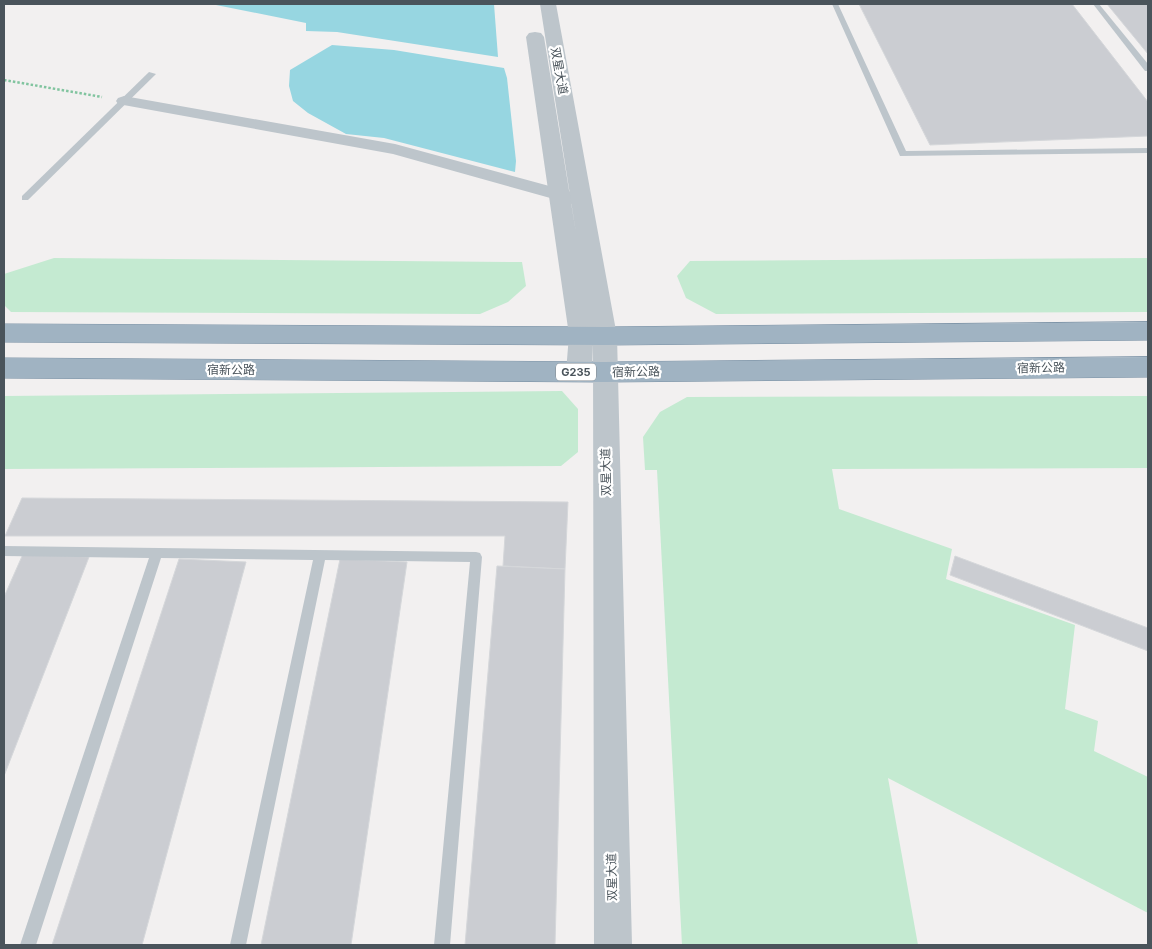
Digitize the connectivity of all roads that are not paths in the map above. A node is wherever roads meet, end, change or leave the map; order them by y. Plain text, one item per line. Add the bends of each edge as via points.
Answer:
1 (530, 4) edge
2 (548, 4) edge
3 (835, 4) edge
4 (1096, 4) edge
5 (1148, 69) edge
6 (152, 74) dead end
7 (124, 101) junction
8 (1148, 151) edge
9 (559, 194) junction
10 (25, 198) dead end
11 (582, 201) junction
12 (1148, 331) edge
13 (4, 333) edge
14 (593, 336) junction
15 (1148, 367) edge
16 (4, 368) edge
17 (592, 372) junction
18 (4, 551) edge
19 (157, 553) junction
20 (320, 556) junction
21 (28, 945) edge
22 (238, 945) edge
23 (442, 945) edge
24 (613, 945) edge

1 - 9 street, 双星大道
2 - 11 street, 双星大道
3 - 8 lane via 903,154
4 - 5 lane
6 - 7 lane
7 - 9 street via 395,149
7 - 10 lane
9 - 11 street
9 - 14 street, 双星大道
11 - 14 street, 双星大道
12 - 14 highway
13 - 14 highway
14 - 17 street, 双星大道
15 - 17 highway, 宿新公路 / G235
16 - 17 highway, 宿新公路 / G235
17 - 24 street, 双星大道
18 - 19 lane
19 - 20 lane
19 - 21 lane
20 - 22 lane
20 - 23 lane via 476,557

